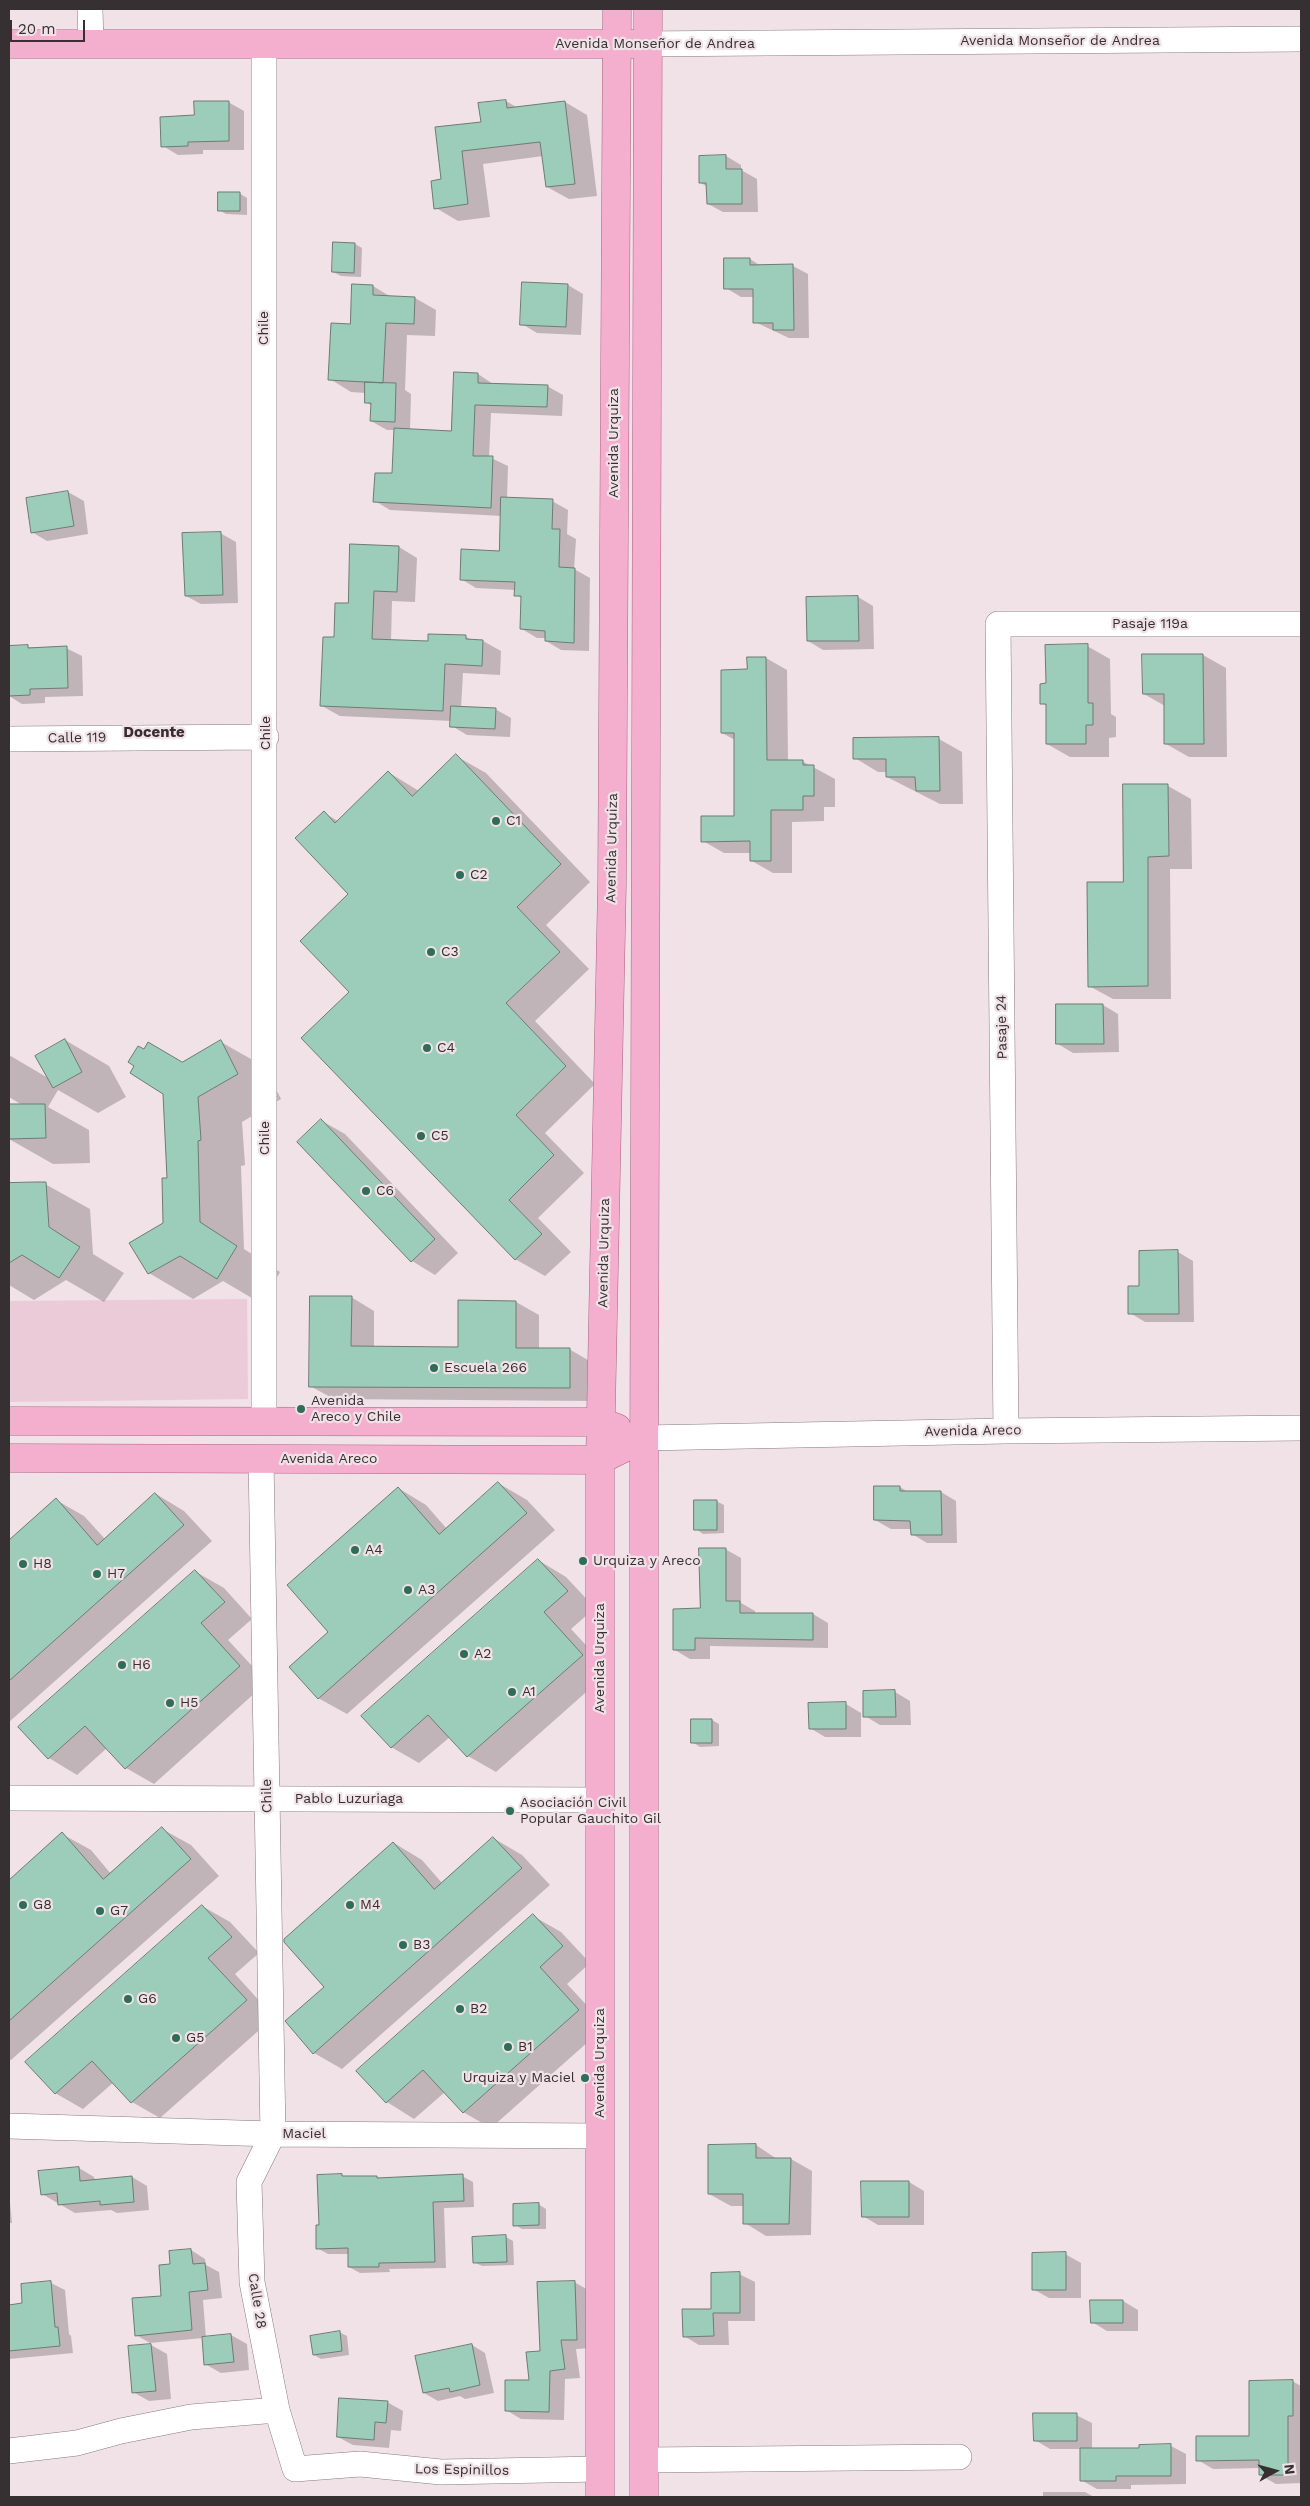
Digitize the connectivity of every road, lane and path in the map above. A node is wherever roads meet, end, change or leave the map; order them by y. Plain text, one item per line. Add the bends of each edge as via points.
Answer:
1 (90, 9) edge
2 (617, 9) edge
3 (648, 9) edge
4 (1301, 39) edge
5 (9, 44) edge
6 (91, 44) junction
7 (264, 44) junction
8 (633, 44) junction
9 (998, 624) joint
10 (1301, 624) edge
11 (266, 737) junction
12 (9, 739) edge
13 (9, 1421) edge
14 (264, 1421) junction
15 (600, 1422) junction
16 (1301, 1428) edge
17 (1006, 1430) junction
18 (644, 1438) junction
19 (9, 1458) edge
20 (261, 1459) junction
21 (600, 1460) junction
22 (9, 1798) edge
23 (267, 1799) junction
24 (600, 1800) junction
25 (9, 2126) edge
26 (273, 2134) junction
27 (600, 2136) junction
28 (277, 2410) junction
29 (9, 2452) edge
30 (959, 2457) dead end
31 (644, 2460) junction
32 (295, 2469) joint
33 (600, 2469) junction
34 (600, 2497) edge
35 (644, 2497) edge

1 - 6 street
2 - 8 main road, Avenida Urquiza
3 - 8 main road, Avenida Urquiza
4 - 8 street, Avenida Monseñor de Andrea
5 - 6 main road, Avenida Monseñor de Andrea
6 - 7 main road, Avenida Monseñor de Andrea
7 - 8 main road, Avenida Monseñor de Andrea
7 - 11 street, Chile
8 - 15 main road, Avenida Urquiza
8 - 18 main road, Avenida Urquiza
9 - 10 street, Pasaje 119a
9 - 17 street, Pasaje 24
11 - 12 street, Calle 119
11 - 14 street, Chile
13 - 14 main road, Avenida Areco
14 - 15 main road, Avenida Areco
15 - 18 main road, Avenida Areco
15 - 21 main road, Avenida Urquiza
16 - 17 street, Avenida Areco
17 - 18 street, Avenida Areco
18 - 21 main road, Avenida Areco
18 - 31 main road, Avenida Urquiza
19 - 20 main road, Avenida Areco
20 - 21 main road, Avenida Areco
20 - 23 street, Chile
21 - 24 main road, Avenida Urquiza
22 - 23 street, Pablo Luzuriaga
23 - 24 street, Pablo Luzuriaga
23 - 26 street, Chile
24 - 27 main road, Avenida Urquiza
25 - 26 street, Maciel
26 - 27 street, Maciel
26 - 28 street, Calle 28 via 249,2182 252,2282
27 - 33 main road, Avenida Urquiza
28 - 29 street via 192,2417 77,2443
28 - 32 street, Calle 28
30 - 31 street
31 - 35 main road, Avenida Urquiza
32 - 33 street, Los Espinillos via 360,2464 441,2472
33 - 34 main road, Avenida Urquiza

